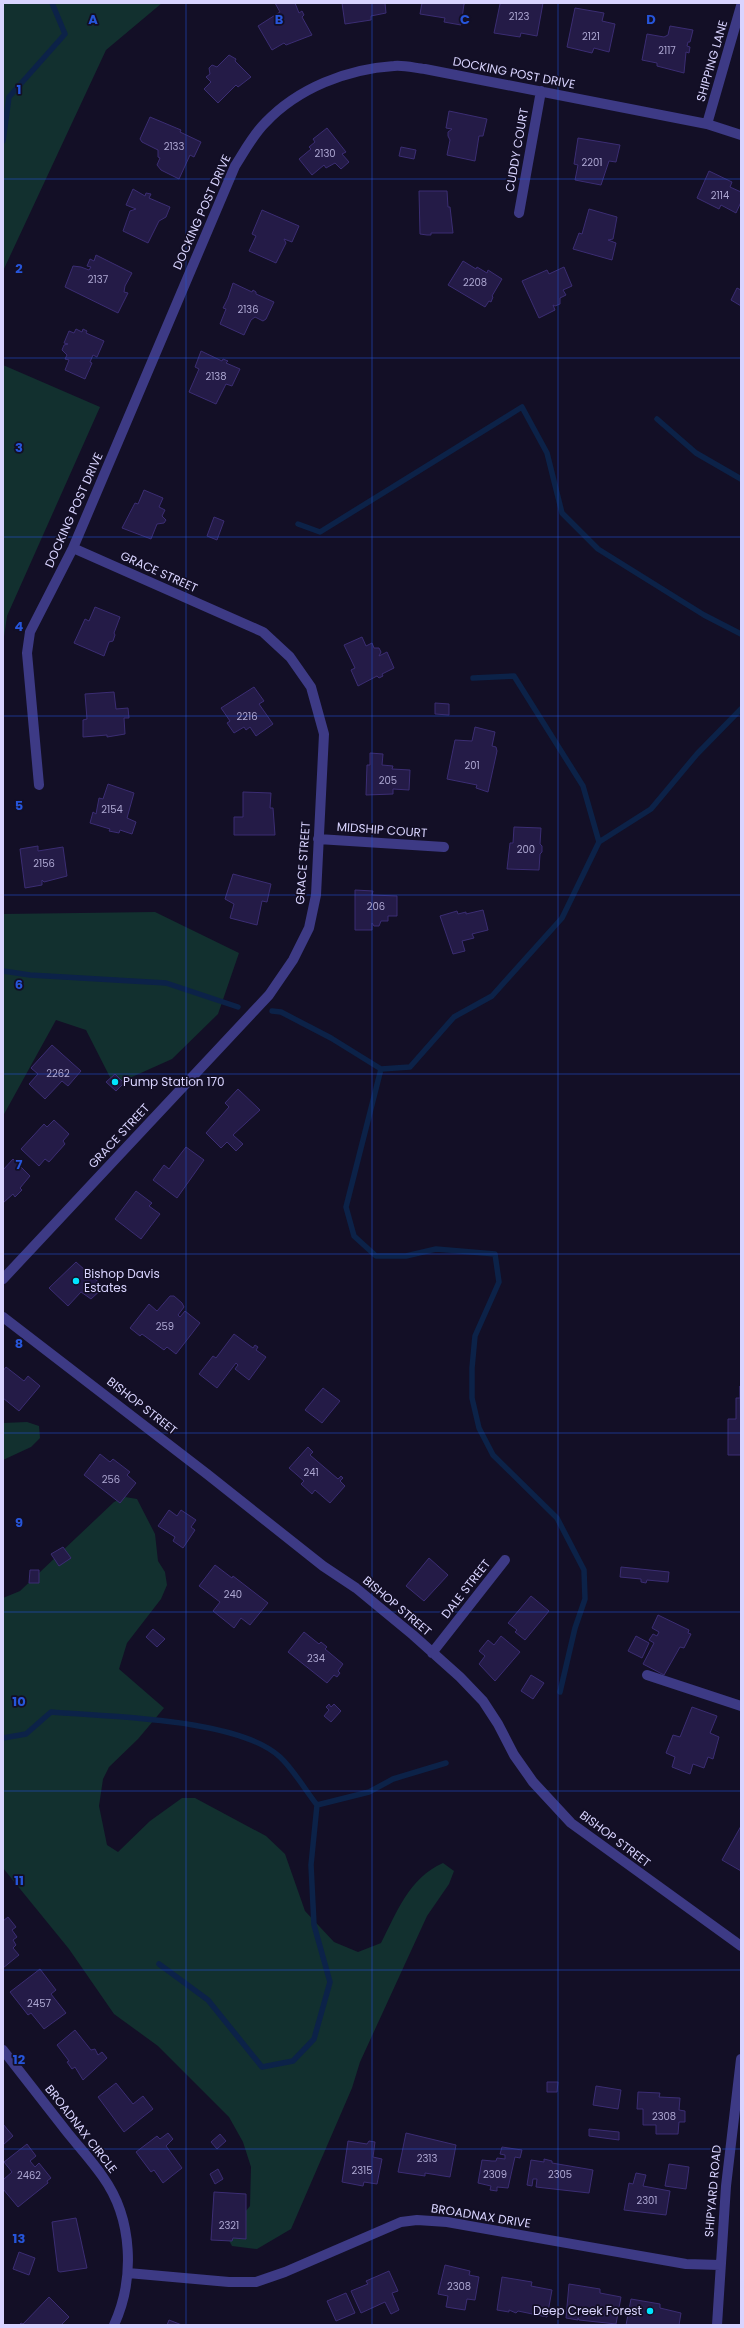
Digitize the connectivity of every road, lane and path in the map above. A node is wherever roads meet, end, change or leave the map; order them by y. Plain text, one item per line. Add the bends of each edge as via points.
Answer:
1 (741, 6) edge
2 (541, 91) junction
3 (707, 124) junction
4 (741, 135) edge
5 (519, 213) dead end
6 (73, 548) junction
7 (38, 785) dead end
8 (318, 839) junction
9 (444, 847) dead end
10 (3, 1279) edge
11 (3, 1317) edge
12 (505, 1560) dead end
13 (432, 1653) junction
14 (647, 1675) dead end
15 (741, 1706) edge
16 (741, 1946) edge
17 (3, 2050) edge
18 (741, 2060) edge
19 (720, 2265) junction
20 (128, 2273) junction
21 (114, 2325) edge
22 (717, 2325) edge

1 - 3 street, SHIPPING LANE
2 - 3 street, DOCKING POST DRIVE
2 - 5 street, CUDDY COURT
2 - 6 street, DOCKING POST DRIVE via 425,69 396,66 368,69 325,81 291,100 264,123 235,166
3 - 4 street, DOCKING POST DRIVE
6 - 7 street, DOCKING POST DRIVE via 30,632 27,653
6 - 8 street, GRACE STREET via 264,632 290,657 311,687 324,734
8 - 9 street, MIDSHIP COURT
8 - 10 street, GRACE STREET via 316,895 309,928 293,960 268,995
11 - 13 street, BISHOP STREET via 323,1566 378,1605
12 - 13 street, DALE STREET
13 - 16 street, BISHOP STREET via 460,1677 483,1702 533,1782 571,1824
14 - 15 street
17 - 20 street, BROADNAX CIRCLE via 104,2178 120,2210 128,2242
18 - 19 street, SHIPYARD ROAD via 728,2161
19 - 20 street, BROADNAX DRIVE via 686,2264 447,2222 417,2220 381,2229 286,2272 256,2282
19 - 22 street, SHIPYARD ROAD
20 - 21 street, BROADNAX CIRCLE via 120,2312

